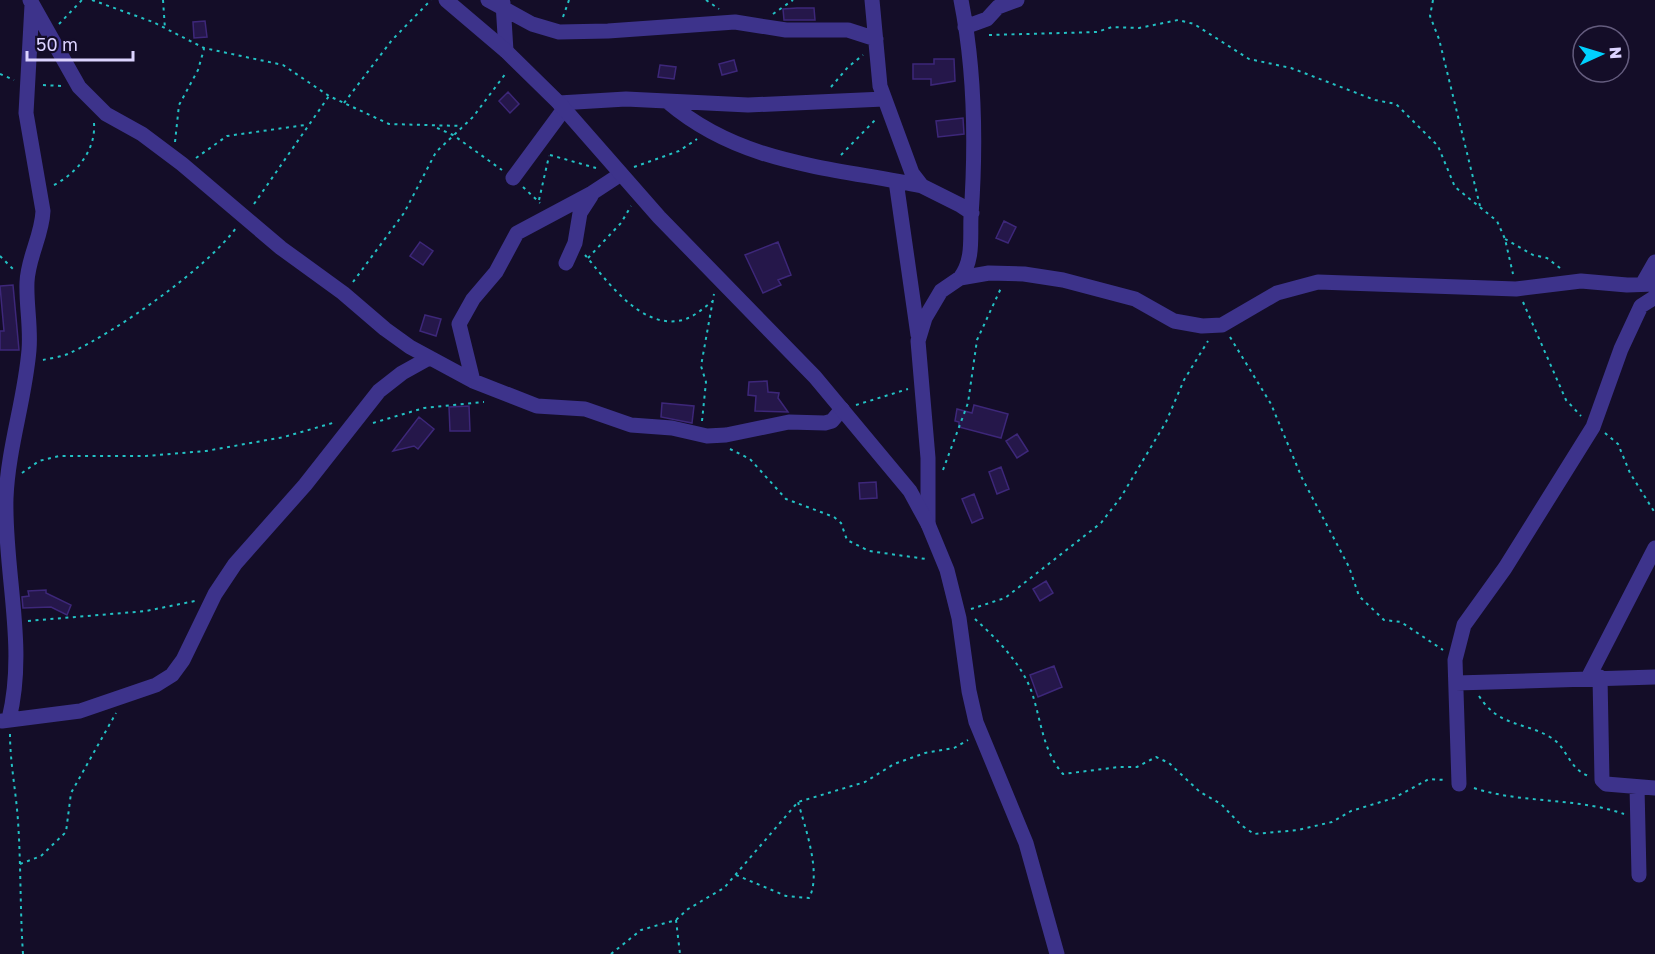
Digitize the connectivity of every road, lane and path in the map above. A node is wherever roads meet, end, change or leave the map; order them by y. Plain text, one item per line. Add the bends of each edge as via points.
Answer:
1 (82, 0) edge
2 (92, 0) edge
3 (163, 0) edge
4 (431, 0) edge
5 (446, 0) edge
6 (488, 0) edge
7 (872, 0) edge
8 (961, 0) edge
9 (1017, 0) edge
10 (1433, 0) edge
11 (31, 2) edge
12 (503, 4) edge
13 (165, 29) junction
14 (965, 31) junction
15 (51, 33) junction
16 (876, 42) junction
17 (204, 48) junction
18 (511, 55) junction
19 (329, 96) junction
20 (90, 100) junction
21 (668, 102) junction
22 (344, 103) junction
23 (818, 103) junction
24 (886, 103) junction
25 (561, 106) junction
26 (307, 125) junction
27 (462, 126) junction
28 (549, 129) junction
29 (710, 130) junction
30 (549, 154) junction
31 (178, 160) junction
32 (828, 169) junction
33 (617, 170) junction
34 (513, 178) dead end
35 (896, 181) junction
36 (922, 186) junction
37 (637, 192) junction
38 (40, 193) junction
39 (592, 193) junction
40 (538, 201) dead end
41 (1480, 207) junction
42 (972, 213) junction
43 (244, 215) junction
44 (1505, 239) junction
45 (575, 243) junction
46 (588, 258) junction
47 (1655, 262) edge
48 (566, 263) dead end
49 (1008, 274) junction
50 (718, 277) junction
51 (960, 278) junction
52 (1577, 281) junction
53 (1649, 283) edge
54 (1516, 289) junction
55 (343, 293) junction
56 (1655, 297) edge
57 (713, 301) junction
58 (1220, 325) junction
59 (918, 341) junction
60 (429, 358) junction
61 (27, 364) junction
62 (473, 381) junction
63 (921, 386) junction
64 (491, 401) dead end
65 (842, 409) junction
66 (357, 416) junction
67 (1593, 427) junction
68 (347, 431) junction
69 (704, 435) junction
70 (941, 475) dead end
71 (7, 486) junction
72 (1655, 513) edge
73 (928, 524) junction
74 (1655, 549) edge
75 (943, 561) junction
76 (215, 594) junction
77 (14, 622) junction
78 (1455, 660) junction
79 (1594, 677) junction
80 (1655, 677) edge
81 (1461, 683) junction
82 (123, 697) junction
83 (5, 720) edge
84 (976, 722) junction
85 (1602, 780) junction
86 (1459, 784) junction
87 (1637, 787) junction
88 (1655, 788) edge
89 (798, 802) junction
90 (1638, 819) junction
91 (19, 864) junction
92 (736, 874) junction
93 (1639, 875) dead end
94 (676, 920) junction
95 (23, 954) edge
96 (611, 954) edge
97 (680, 954) edge
98 (1057, 954) edge

1 - 15 path
2 - 13 path
3 - 13 path
4 - 22 path via 392,40
5 - 18 street
6 - 12 street
7 - 16 street
8 - 14 street
9 - 14 street via 998,7 987,19
10 - 41 path via 1430,16
11 - 15 street
11 - 38 street via 26,112
12 - 16 street via 532,24 559,32 735,22 786,30 848,30
12 - 18 street
13 - 17 path
14 - 41 path via 1097,32 1178,20 1194,24 1249,59 1291,68 1375,100 1396,104 1438,146 1455,187
14 - 42 street via 975,130
15 - 20 street
16 - 23 path via 848,67
16 - 24 street via 880,86
17 - 19 path via 283,65
17 - 31 path via 198,70 179,105
18 - 25 street
18 - 27 path via 489,99
19 - 22 path
19 - 26 path
20 - 31 street
20 - 38 path via 95,127 86,155 67,178
21 - 23 street
21 - 25 street via 626,99
21 - 29 street via 689,120
22 - 27 path via 397,126
23 - 24 street
24 - 32 path
24 - 36 street via 912,173
25 - 28 street
25 - 33 street
26 - 31 path via 227,136 199,157
26 - 43 path via 264,192
27 - 55 path via 436,152 385,241
28 - 30 path
28 - 34 street
29 - 32 street via 760,155
29 - 33 path via 679,151
30 - 33 path
30 - 40 path
31 - 43 street
32 - 35 street
33 - 37 street
33 - 39 street
35 - 36 street
35 - 59 street
36 - 42 street
37 - 46 path via 625,218
37 - 50 street
38 - 61 street via 43,225 27,283
39 - 45 street via 580,213
39 - 62 street via 517,233 496,272 463,314 459,333
41 - 44 path via 1497,220
42 - 51 street via 969,264
43 - 55 street via 281,248
43 - 61 path via 217,250 131,317 68,354
44 - 52 path via 1551,260
44 - 54 path
45 - 46 path
45 - 48 street
46 - 57 path via 614,289 644,314 678,321
47 - 53 street
49 - 51 street
49 - 58 street via 1093,287 1135,299 1174,321
49 - 70 path via 977,340 968,403
50 - 57 path
50 - 65 street
51 - 59 street via 941,291 925,318
52 - 53 street
52 - 54 street
54 - 58 street via 1318,282 1277,293
54 - 67 path via 1566,400
55 - 60 street via 385,329
56 - 67 street via 1641,306
57 - 69 path via 701,366 706,382
58 - 78 path via 1271,405 1302,478 1349,567 1359,596 1384,620 1401,622
58 - 86 path via 1184,380 1166,422 1121,497 1101,523 1005,598 966,611 1023,673 1047,744 1063,774 1137,767 1156,757 1169,763 1254,834 1332,822 1351,811 1394,798 1429,779
59 - 63 street
60 - 62 street
60 - 66 street via 402,373
61 - 71 street
62 - 69 street via 537,406 585,409 632,425
63 - 65 path
63 - 73 street via 928,458
64 - 68 path via 424,408
65 - 69 street via 832,422 789,422 726,435
65 - 73 street via 910,491
66 - 68 street
66 - 71 path via 206,451 59,456 39,462
67 - 72 path via 1612,436 1618,444
67 - 78 street via 1505,568 1464,625
68 - 76 street via 235,564
69 - 75 path via 750,459 786,499 834,517 841,523 847,540 869,551
71 - 77 street via 6,543
73 - 75 street
74 - 79 street
75 - 84 street via 959,618
76 - 77 path via 146,611
76 - 82 street via 172,675
77 - 83 street via 15,698
78 - 81 street
79 - 80 street
79 - 81 street
79 - 85 street
81 - 85 path via 1492,713 1550,737 1559,743 1575,770
81 - 86 street
82 - 83 street via 80,711
82 - 91 path via 71,793 66,832 41,856
83 - 91 path via 17,799
84 - 89 path via 964,744 904,760 865,782
84 - 98 street via 1026,843
85 - 87 street via 1606,784
86 - 90 path via 1497,795 1605,809
87 - 88 street
87 - 90 street
89 - 92 path
89 - 92 path via 813,873 809,898 786,896
90 - 93 street
91 - 95 path
92 - 94 path via 724,888
94 - 96 path via 641,930
94 - 97 path

